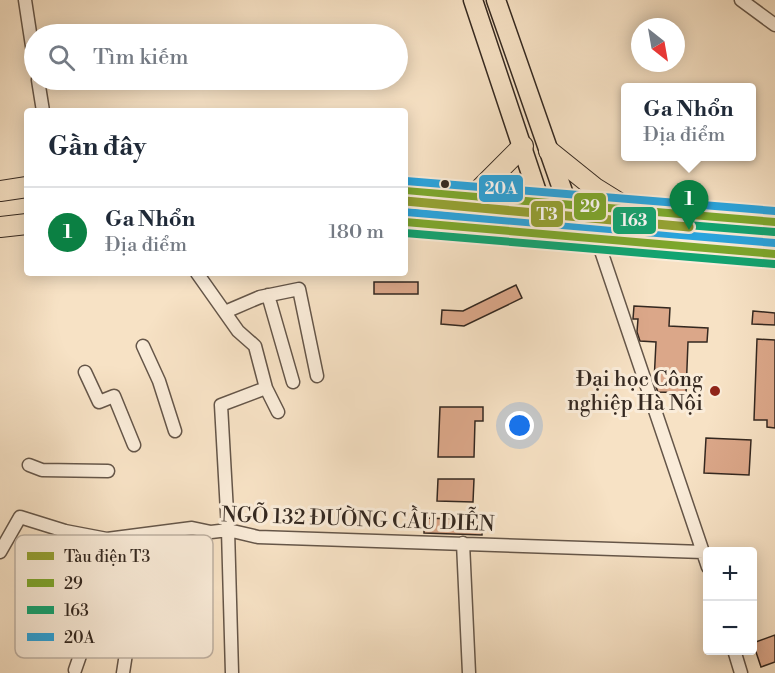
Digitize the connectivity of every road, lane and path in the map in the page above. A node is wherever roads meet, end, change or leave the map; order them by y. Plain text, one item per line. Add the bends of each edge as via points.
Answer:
1 (25, 0) edge
2 (473, 0) edge
3 (496, 0) edge
4 (741, 0) edge
5 (29, 24) edge
6 (775, 25) edge
7 (40, 90) edge
8 (43, 108) edge
9 (523, 146) junction
10 (549, 151) junction
11 (24, 187) edge
12 (0, 191) edge
13 (408, 191) edge
14 (473, 196) junction
15 (540, 201) junction
16 (567, 203) junction
17 (626, 208) junction
18 (408, 222) edge
19 (775, 222) edge
20 (24, 224) edge
21 (0, 227) edge
22 (552, 235) junction
23 (588, 238) junction
24 (775, 254) edge
25 (199, 276) edge
26 (268, 295) junction
27 (225, 312) junction
28 (143, 346) dead end
29 (85, 372) dead end
30 (317, 376) dead end
31 (293, 382) dead end
32 (266, 387) junction
33 (278, 412) dead end
34 (175, 431) dead end
35 (134, 445) dead end
36 (29, 465) dead end
37 (108, 471) dead end
38 (228, 530) junction
39 (86, 535) edge
40 (138, 535) edge
41 (464, 543) junction
42 (0, 552) edge
43 (703, 552) joint
44 (735, 655) edge
45 (79, 658) edge
46 (125, 658) edge
47 (75, 670) dead end
48 (123, 673) edge
49 (232, 673) edge
50 (469, 673) edge
51 (741, 673) edge

1 - 5 street
2 - 9 main road
3 - 10 main road
4 - 6 street
7 - 8 street
9 - 14 highway
9 - 15 main road
10 - 16 main road
10 - 17 highway
11 - 12 highway
13 - 14 highway
14 - 15 highway
15 - 16 highway
15 - 22 highway
16 - 17 highway
16 - 23 highway
17 - 19 highway
18 - 22 highway
20 - 21 highway
22 - 23 highway
23 - 24 highway
23 - 43 street
25 - 27 street
26 - 27 street
26 - 30 street via 299,289
26 - 31 street
27 - 32 street via 237,331 255,346
28 - 34 street
29 - 35 street via 99,402 114,396
32 - 33 street
32 - 38 street via 221,405
36 - 37 street via 42,470
38 - 40 street, NGÕ 132 ĐƯỜNG CẦU DIỄN via 192,528
38 - 41 street, NGÕ 132 ĐƯỜNG CẦU DIỄN via 258,537
38 - 49 street
39 - 42 street, NGÕ 132 ĐƯỜNG CẦU DIỄN via 20,517
41 - 43 street, NGÕ 132 ĐƯỜNG CẦU DIỄN
41 - 50 street
44 - 51 street
45 - 47 street
46 - 48 street

